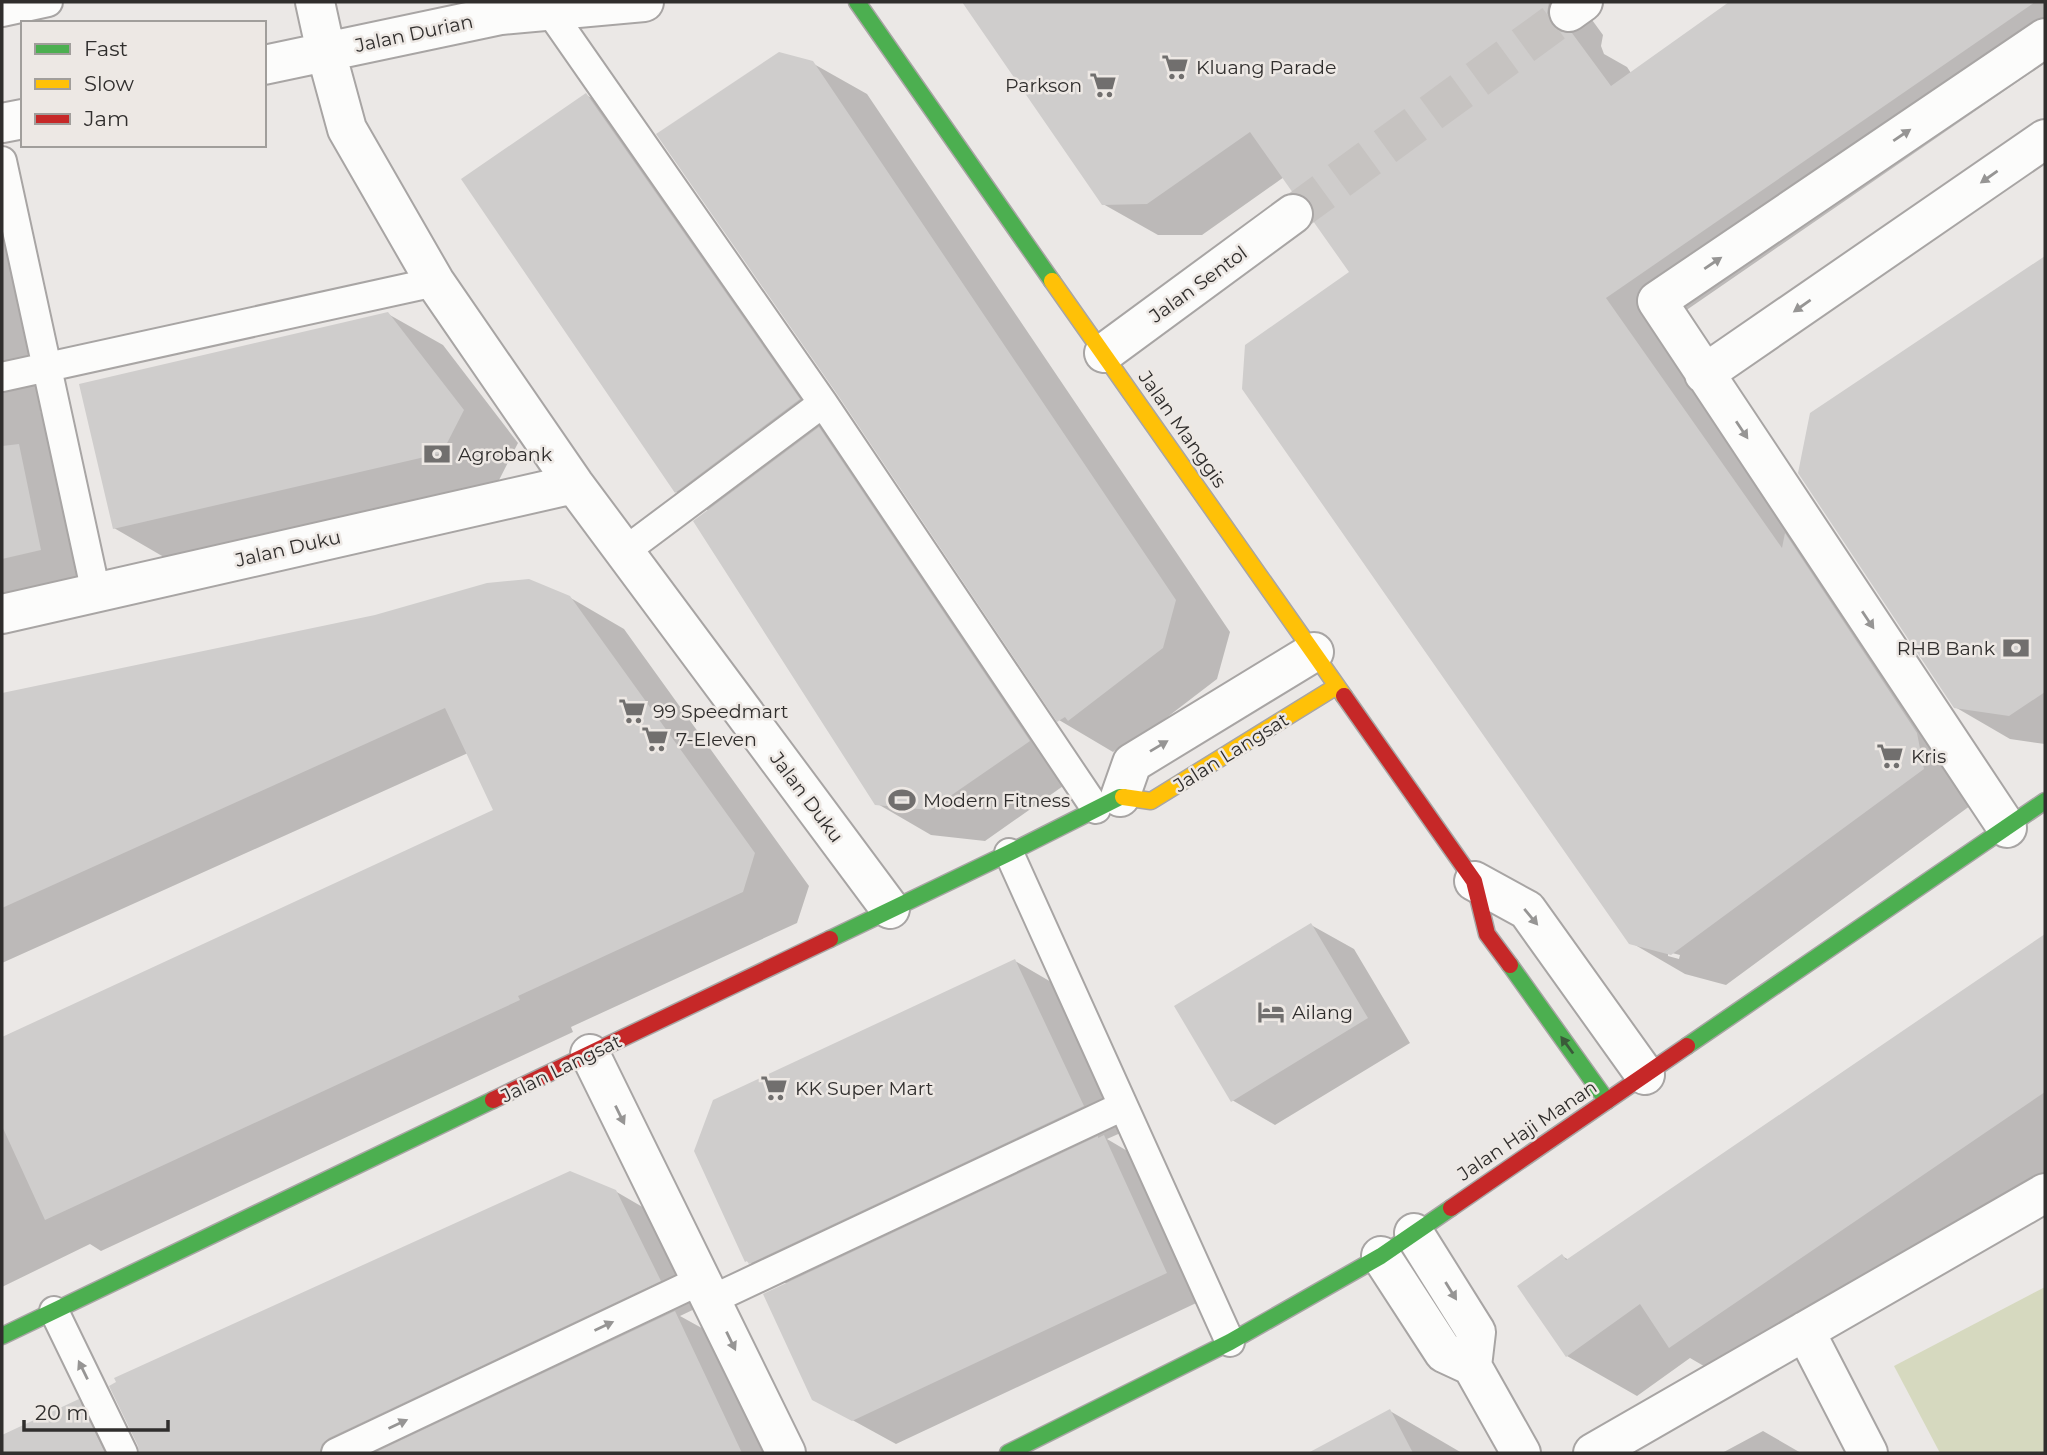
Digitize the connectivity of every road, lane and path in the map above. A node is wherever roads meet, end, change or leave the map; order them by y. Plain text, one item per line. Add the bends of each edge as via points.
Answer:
1 (48, 2) edge
2 (315, 2) edge
3 (644, 2) edge
4 (857, 2) edge
5 (525, 9) edge
6 (2, 12) edge
7 (2045, 38) edge
8 (326, 52) junction
9 (266, 65) edge
10 (21, 119) edge
11 (2, 123) edge
12 (2045, 139) edge
13 (2, 161) edge
14 (1293, 214) tunnel mouth
15 (435, 282) junction
16 (1104, 353) junction
17 (47, 367) junction
18 (1704, 374) junction
19 (2, 377) edge
20 (823, 403) junction
21 (574, 484) junction
22 (625, 551) junction
23 (96, 593) junction
24 (2, 614) edge
25 (1314, 652) junction
26 (1337, 686) junction
27 (2045, 801) edge
28 (1108, 803) junction
29 (2007, 828) junction
30 (1009, 853) junction
31 (1474, 881) junction
32 (890, 909) junction
33 (590, 1054) junction
34 (1645, 1075) junction
35 (1607, 1101) junction
36 (1124, 1106) junction
37 (2045, 1193) edge
38 (1415, 1233) junction
39 (1381, 1256) junction
40 (706, 1290) junction
41 (54, 1311) junction
42 (1805, 1331) junction
43 (2, 1336) edge
44 (1230, 1342) junction
45 (1472, 1366) junction
46 (123, 1453) edge
47 (336, 1453) edge
48 (786, 1453) edge
49 (1008, 1453) edge
50 (1521, 1453) edge
51 (1593, 1453) edge
52 (1868, 1453) edge

1 - 6 lane
2 - 8 street
3 - 5 street, Jalan Durian
4 - 16 street, Jalan Manggis
5 - 8 street, Jalan Durian
5 - 20 lane
18 -> 7 street via 1657,301
8 - 9 street, Jalan Durian
8 - 15 street, Jalan Duku via 347,129
10 - 11 street
12 -> 18 street
13 - 17 lane
14 - 16 street, Jalan Sentol
15 - 17 lane
15 - 21 street, Jalan Duku
16 - 25 street, Jalan Manggis
17 - 19 lane
17 - 23 lane
18 -> 29 street
20 - 22 lane
20 - 28 lane
21 - 22 street, Jalan Duku
21 - 23 street, Jalan Duku
22 - 32 street, Jalan Duku
23 - 24 street, Jalan Duku
25 - 26 street, Jalan Manggis
28 -> 25 street via 1132,763
26 - 28 street, Jalan Langsat via 1151,801
26 - 31 street, Jalan Manggis
27 - 29 street, Jalan Haji Manan
28 - 30 street, Jalan Langsat
29 - 34 street, Jalan Haji Manan
30 - 32 street, Jalan Langsat
30 - 36 lane
31 -> 34 street via 1527,911
35 -> 31 street via 1487,934
32 - 33 street, Jalan Langsat
33 -> 40 street
33 - 41 street, Jalan Langsat
34 - 35 street, Jalan Haji Manan
35 - 38 street, Jalan Haji Manan
36 - 40 lane
36 - 44 lane
37 - 42 street
38 - 39 street, Jalan Haji Manan
38 -> 45 street via 1476,1332
39 - 44 street, Jalan Haji Manan
39 - 45 street via 1444,1353
47 -> 40 lane
40 -> 48 street
41 - 43 street, Jalan Langsat
46 -> 41 lane
42 - 51 street
42 - 52 street
44 - 49 street, Jalan Haji Manan
45 - 50 street

